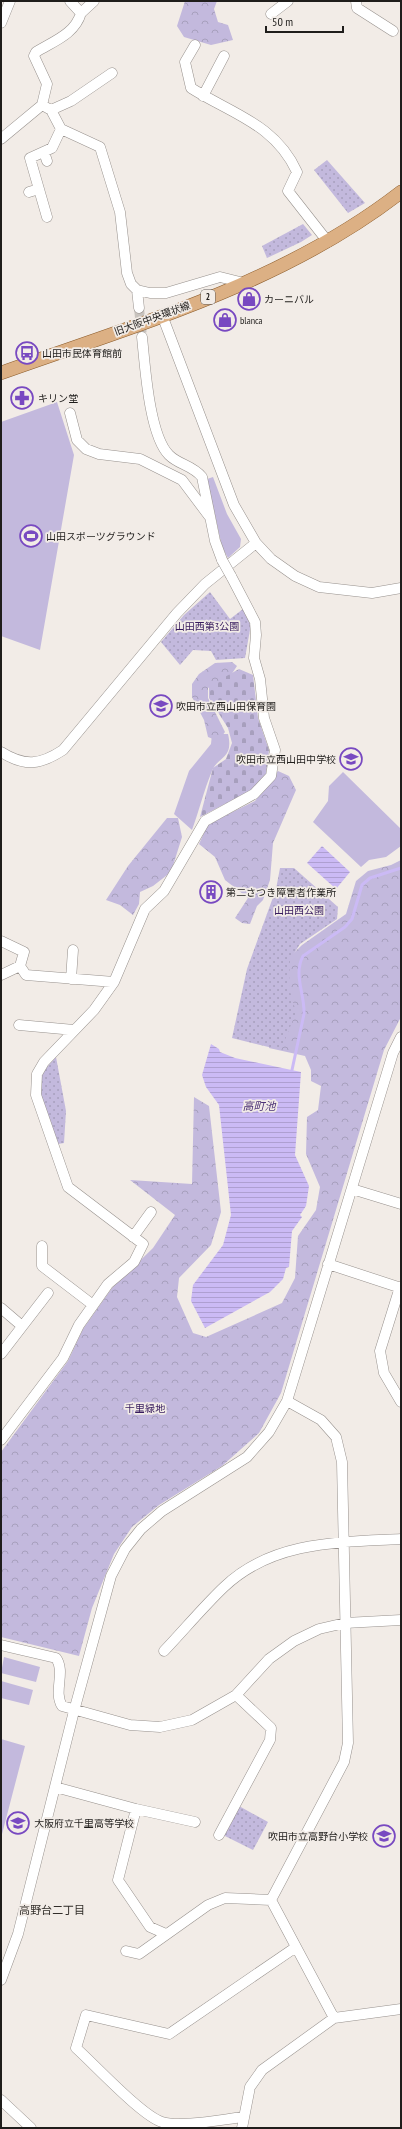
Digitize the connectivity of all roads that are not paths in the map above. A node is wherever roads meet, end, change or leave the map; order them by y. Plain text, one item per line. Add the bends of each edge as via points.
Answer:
1 (10, 1) edge
2 (70, 1) edge
3 (94, 1) edge
4 (288, 1) edge
5 (356, 1) edge
6 (81, 13) junction
7 (271, 14) dead end
8 (1, 23) edge
9 (393, 30) dead end
10 (195, 45) dead end
11 (224, 56) dead end
12 (112, 73) dead end
13 (203, 96) junction
14 (46, 108) junction
15 (61, 129) junction
16 (1, 139) edge
17 (39, 189) junction
18 (29, 192) dead end
19 (401, 192) edge
20 (47, 217) dead end
21 (328, 242) junction
22 (244, 283) junction
23 (138, 290) junction
24 (139, 308) tunnel mouth
25 (162, 315) junction
26 (142, 337) tunnel mouth
27 (1, 373) edge
28 (70, 412) dead end
29 (210, 518) junction
30 (256, 543) junction
31 (401, 588) edge
32 (1, 752) edge
33 (1, 941) edge
34 (72, 950) dead end
35 (20, 966) junction
36 (1, 974) edge
37 (71, 978) junction
38 (114, 982) junction
39 (19, 1025) dead end
40 (74, 1030) junction
41 (401, 1037) edge
42 (352, 1189) junction
43 (401, 1204) edge
44 (151, 1212) dead end
45 (133, 1237) junction
46 (42, 1246) dead end
47 (328, 1264) junction
48 (400, 1287) edge
49 (48, 1293) dead end
50 (93, 1305) junction
51 (1, 1308) edge
52 (22, 1326) junction
53 (1, 1354) edge
54 (287, 1400) junction
55 (401, 1402) edge
56 (1, 1440) edge
57 (401, 1539) edge
58 (345, 1542) junction
59 (401, 1620) edge
60 (345, 1623) junction
61 (1, 1644) edge
62 (164, 1651) dead end
63 (236, 1695) junction
64 (74, 1711) junction
65 (55, 1788) junction
66 (136, 1809) junction
67 (195, 1822) dead end
68 (219, 1835) dead end
69 (270, 1900) junction
70 (166, 1934) junction
71 (296, 1947) junction
72 (126, 1951) dead end
73 (1, 1980) edge
74 (401, 2009) edge
75 (334, 2018) junction
76 (1, 2100) edge
77 (244, 2117) junction
78 (32, 2128) edge
79 (242, 2128) edge

1 - 8 street
2 - 6 street
3 - 6 street
4 - 7 street
5 - 9 street via 357,8
6 - 14 street via 72,31 36,52 34,56 47,84
10 - 13 street via 185,62 191,88
11 - 13 street
12 - 14 street via 71,100
13 - 21 street via 233,110 270,134 289,155 297,172 288,191
14 - 15 street
14 - 16 street
15 - 17 street via 46,156 30,158
15 - 23 street via 100,147 120,212 126,273 131,284
17 - 18 street
17 - 20 street
19 - 21 main road, 旧大阪中央環状線 / 2
21 - 22 main road, 旧大阪中央環状線 / 2
22 - 23 street via 220,277 166,293
22 - 25 main road, 旧大阪中央環状線 / 2
23 - 24 street
25 - 27 main road, 旧大阪中央環状線 / 2
25 - 30 street via 234,505
26 - 29 street via 152,414 164,448 170,456 195,469 202,478
28 - 29 street via 77,440 86,449 99,454 140,459 182,480
29 - 38 street, bridge via 222,560 256,622 254,658 260,679 264,718 274,750 271,776 254,794 205,821 164,890 145,909
30 - 31 street via 271,559 295,576 319,587 372,593
30 - 32 street via 206,584 177,613 63,750 47,760 29,763
33 - 35 street via 24,952
34 - 37 street
35 - 36 street
35 - 37 street via 26,975
37 - 38 street
38 - 40 street via 94,1010
39 - 40 street
40 - 45 street via 44,1062 37,1074 36,1095 68,1187
41 - 42 street
42 - 43 street
42 - 47 street
44 - 45 street
45 - 50 street via 143,1244 134,1262 108,1284
46 - 50 street via 42,1266
47 - 48 street
47 - 54 street
48 - 55 street via 380,1351 384,1373
49 - 52 street
50 - 56 street via 79,1325 64,1358
51 - 52 street
52 - 53 street
54 - 58 street via 321,1420 336,1437 342,1462
54 - 64 street via 270,1432 247,1457 162,1511 141,1529 125,1549 111,1576
57 - 58 street
58 - 60 street
58 - 62 street via 305,1546 277,1554 247,1569 224,1586
59 - 60 street
60 - 63 street via 319,1629 294,1641 269,1659
60 - 69 street via 348,1743 344,1762
61 - 64 street via 56,1658 60,1664 58,1700 62,1706
63 - 64 street via 192,1720 160,1728 130,1725
63 - 68 street via 271,1728 270,1740
64 - 65 street
65 - 66 street
65 - 73 street via 18,1934
66 - 67 street
66 - 70 street via 118,1880 150,1927
69 - 70 street via 225,1898 208,1905
69 - 71 street
70 - 72 street via 140,1954
71 - 75 street
71 - 77 street via 169,2034 86,2015 76,2048 147,2114 162,2122 182,2123
74 - 75 street
75 - 77 street via 262,2070 250,2087
76 - 78 street
77 - 79 street

